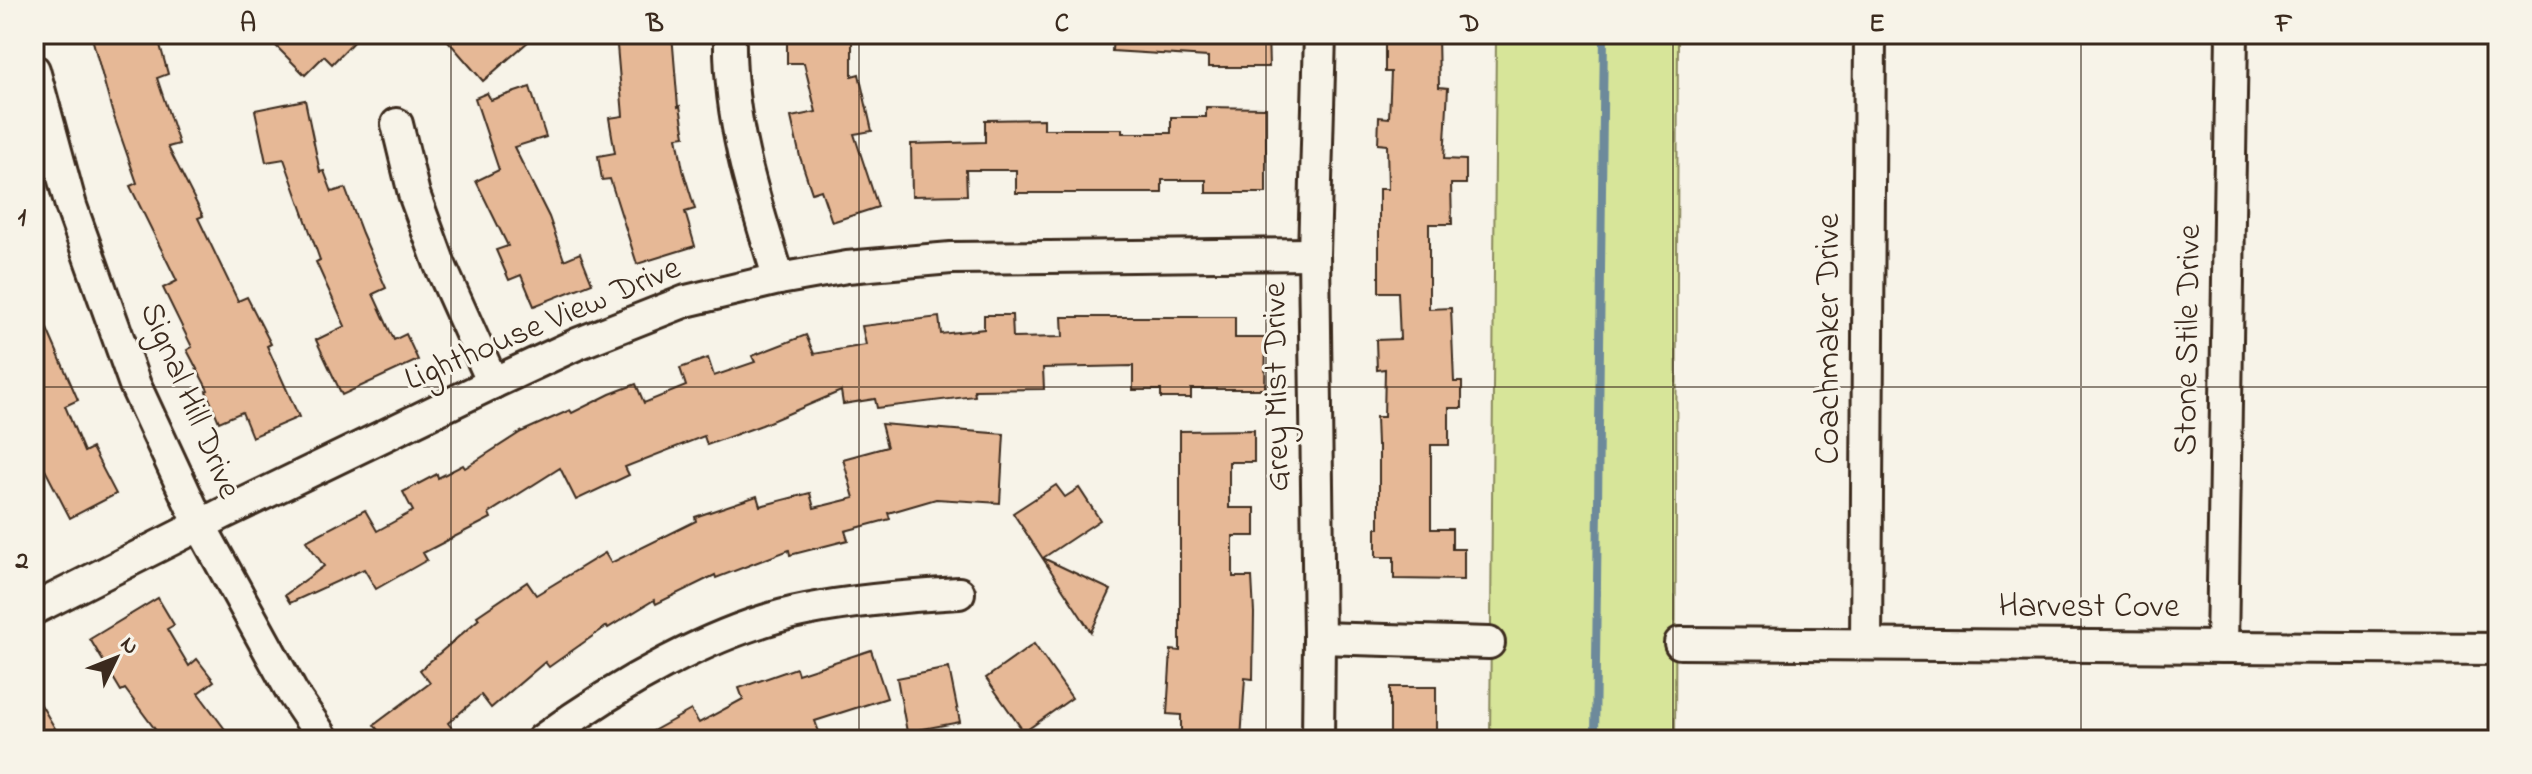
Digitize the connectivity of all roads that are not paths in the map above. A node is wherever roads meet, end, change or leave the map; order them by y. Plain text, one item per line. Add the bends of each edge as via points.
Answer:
1 (730, 34) edge
2 (1320, 34) edge
3 (1870, 34) edge
4 (2232, 34) edge
5 (34, 70) edge
6 (397, 124) dead end
7 (1314, 254) junction
8 (779, 279) junction
9 (493, 383) junction
10 (200, 525) junction
11 (959, 593) dead end
12 (34, 609) edge
13 (1319, 638) junction
14 (1489, 643) dead end
15 (1680, 643) dead end
16 (1866, 644) junction
17 (2222, 647) junction
18 (2498, 649) edge
19 (324, 740) edge
20 (542, 740) edge
21 (1318, 740) edge

1 - 8 street via 735,115 750,188
2 - 7 street, Grey Mist Drive
3 - 16 street, Coachmaker Drive
4 - 17 street, Stone Stile Drive
5 - 10 street, Signal Hill Drive via 71,206 135,385
6 - 9 street via 414,194 440,265
7 - 8 street, Lighthouse View Drive via 951,258
7 - 13 street, Grey Mist Drive
8 - 9 street, Lighthouse View Drive via 686,301
9 - 10 street, Lighthouse View Drive
10 - 12 street, Lighthouse View Drive
10 - 19 street, Signal Hill Drive
11 - 20 street via 803,610 733,632 605,696
13 - 14 street
13 - 21 street, Grey Mist Drive
15 - 16 street, Harvest Cove
16 - 17 street, Harvest Cove
17 - 18 street, Harvest Cove

